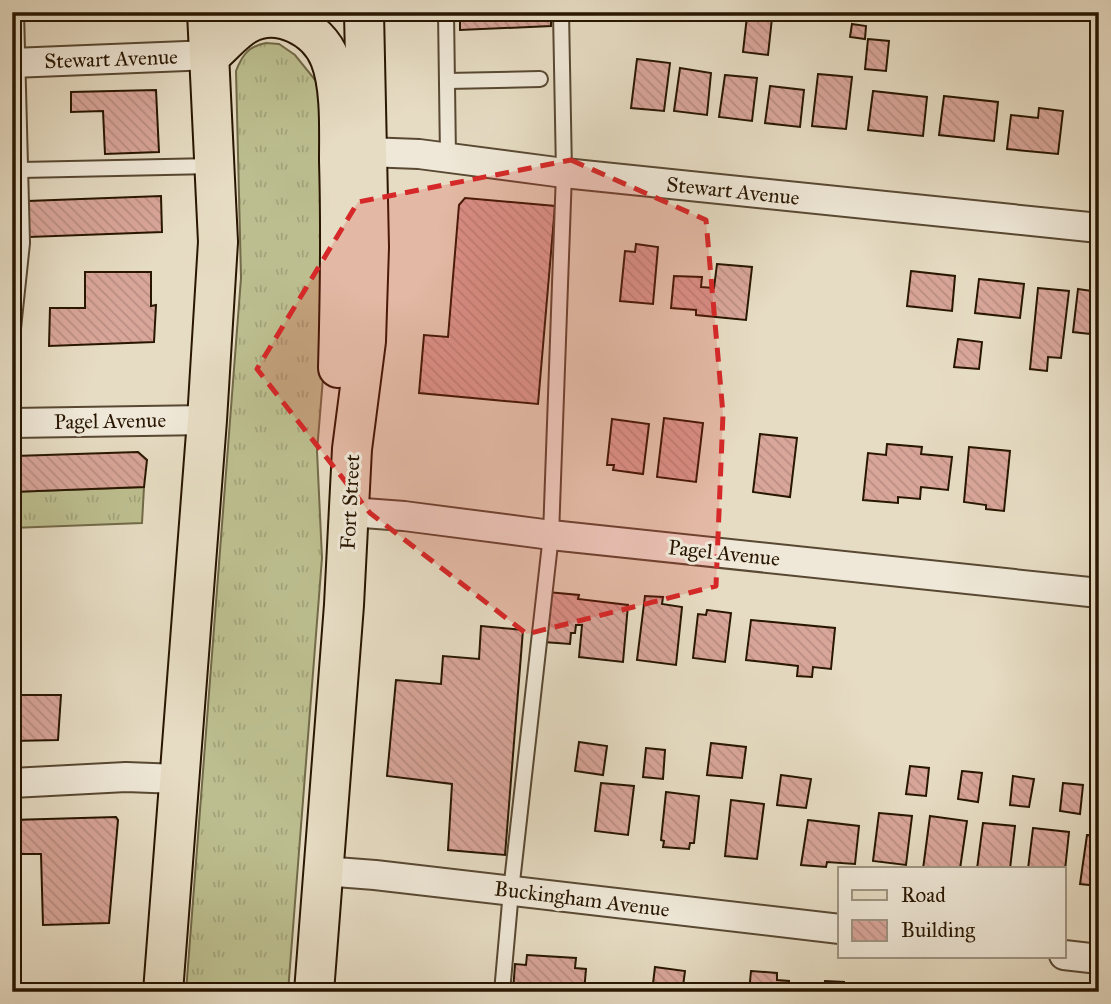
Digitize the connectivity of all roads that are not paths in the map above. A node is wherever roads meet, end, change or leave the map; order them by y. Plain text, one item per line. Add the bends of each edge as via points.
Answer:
1 (16, 12) edge
2 (207, 12) edge
3 (364, 12) edge
4 (446, 12) edge
5 (561, 12) edge
6 (211, 55) junction
7 (16, 63) edge
8 (540, 79) dead end
9 (447, 81) junction
10 (367, 152) junction
11 (448, 158) junction
12 (215, 166) junction
13 (21, 170) junction
14 (564, 173) junction
15 (1099, 228) edge
16 (12, 338) edge
17 (207, 420) junction
18 (12, 423) edge
19 (352, 449) junction
20 (350, 512) junction
21 (551, 535) junction
22 (1099, 593) edge
23 (179, 779) junction
24 (12, 783) edge
25 (323, 871) junction
26 (511, 891) junction
27 (838, 929) edge
28 (1066, 955) edge
29 (1099, 959) edge
30 (163, 992) edge
31 (314, 992) edge
32 (502, 992) edge

1 - 7 lane
2 - 6 main road
3 - 10 main road, Fort Street
4 - 9 lane
5 - 14 lane
6 - 7 street, Stewart Avenue
6 - 12 main road
6 - 19 main road via 246,24 262,18 307,28 331,60 339,149 338,372
7 - 13 lane
8 - 9 lane
9 - 11 lane
10 - 11 street, Stewart Avenue
10 - 19 main road, Fort Street via 366,341
11 - 14 street, Stewart Avenue
12 - 13 lane
12 - 17 main road via 218,242
13 - 16 lane via 22,243
14 - 15 street, Stewart Avenue
14 - 21 lane
17 - 18 street, Pagel Avenue
17 - 23 main road
19 - 20 main road, Fort Street
20 - 21 street, Pagel Avenue
20 - 25 main road, Fort Street
21 - 22 street, Pagel Avenue
21 - 26 lane
23 - 24 street
23 - 30 main road
25 - 26 street, Buckingham Avenue
25 - 31 main road, Fort Street
26 - 27 street, Buckingham Avenue
26 - 32 lane
28 - 29 street

